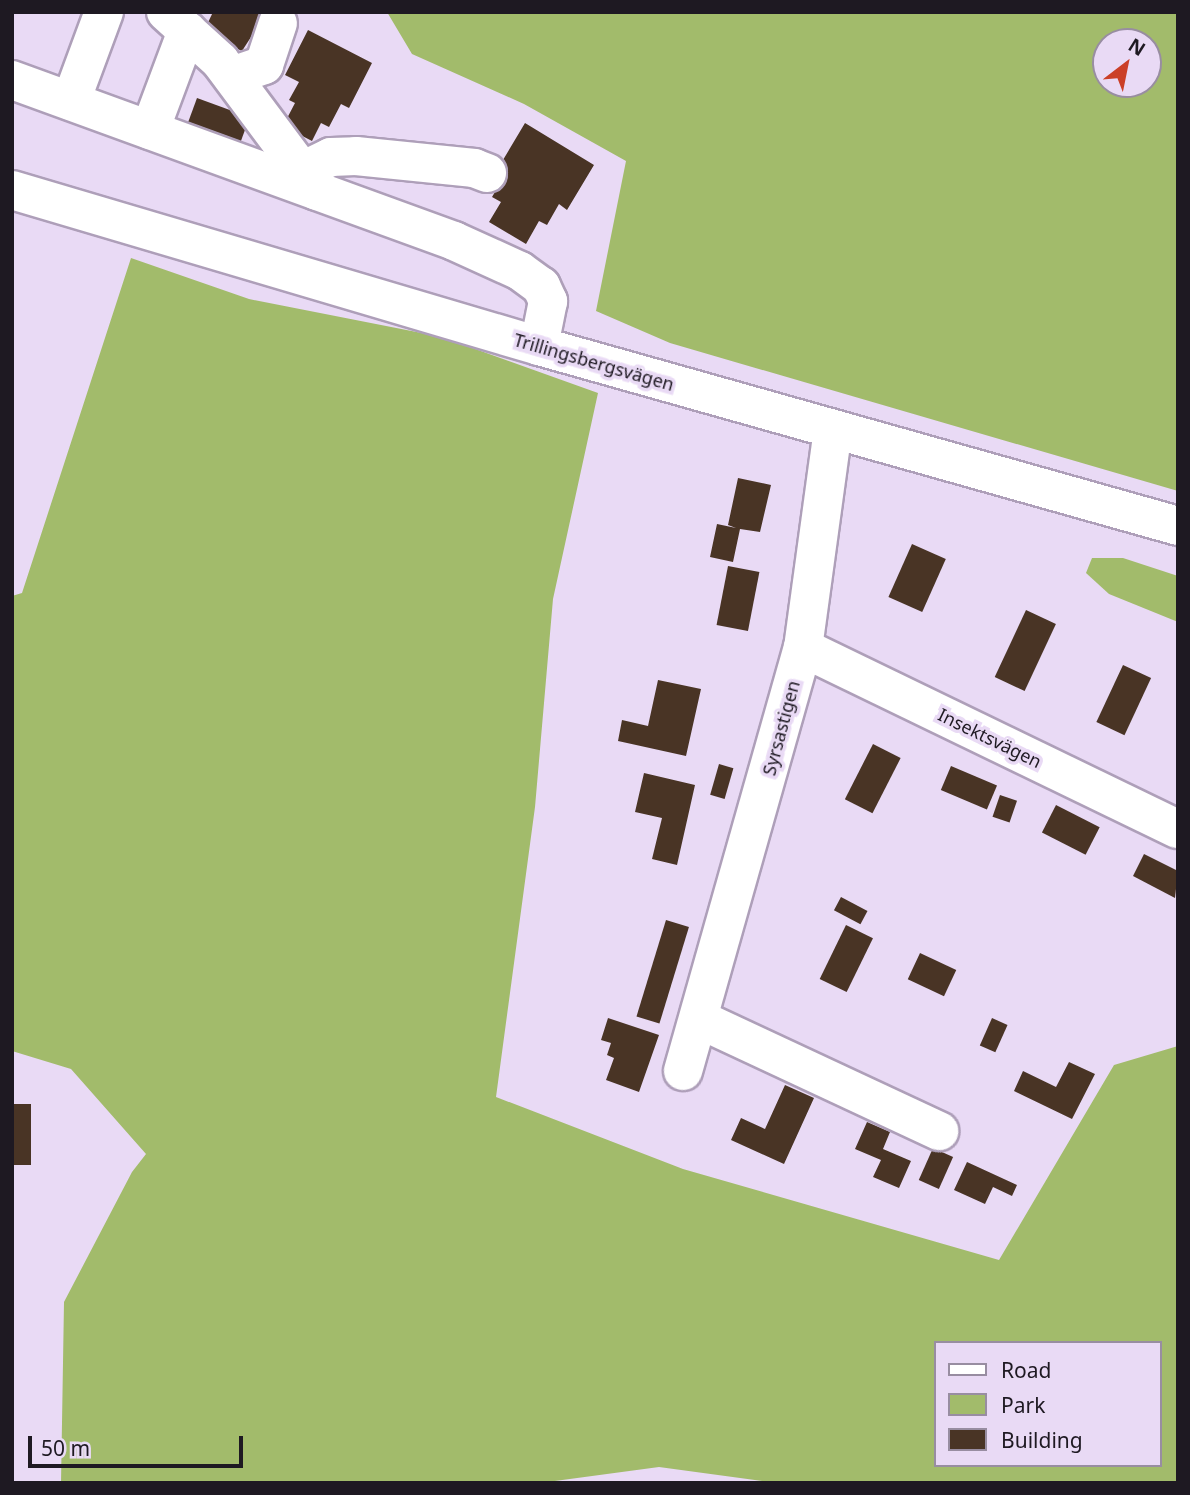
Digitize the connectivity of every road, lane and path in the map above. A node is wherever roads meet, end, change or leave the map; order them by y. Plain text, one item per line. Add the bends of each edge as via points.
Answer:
1 (104, 12) edge
2 (176, 22) edge
3 (278, 23) dead end
4 (232, 76) junction
5 (12, 80) edge
6 (71, 101) junction
7 (150, 130) junction
8 (487, 173) dead end
9 (310, 181) junction
10 (12, 190) edge
11 (539, 346) junction
12 (833, 430) junction
13 (1178, 526) edge
14 (803, 648) junction
15 (1178, 828) edge
16 (701, 1020) junction
17 (683, 1071) dead end
18 (939, 1131) dead end

1 - 6 street
2 - 4 street
2 - 7 street
3 - 4 street via 264,65
4 - 9 street
5 - 6 street
6 - 7 street
7 - 9 street
8 - 9 street via 474,168 331,157
9 - 11 street via 520,271 541,286 548,301
10 - 11 street, Trillingsbergsvägen
11 - 12 street, Trillingsbergsvägen
12 - 13 street, Trillingsbergsvägen
12 - 14 street, Syrsastigen
14 - 15 street, Insektsvägen
14 - 16 street, Syrsastigen
16 - 17 street, Syrsastigen
16 - 18 street

